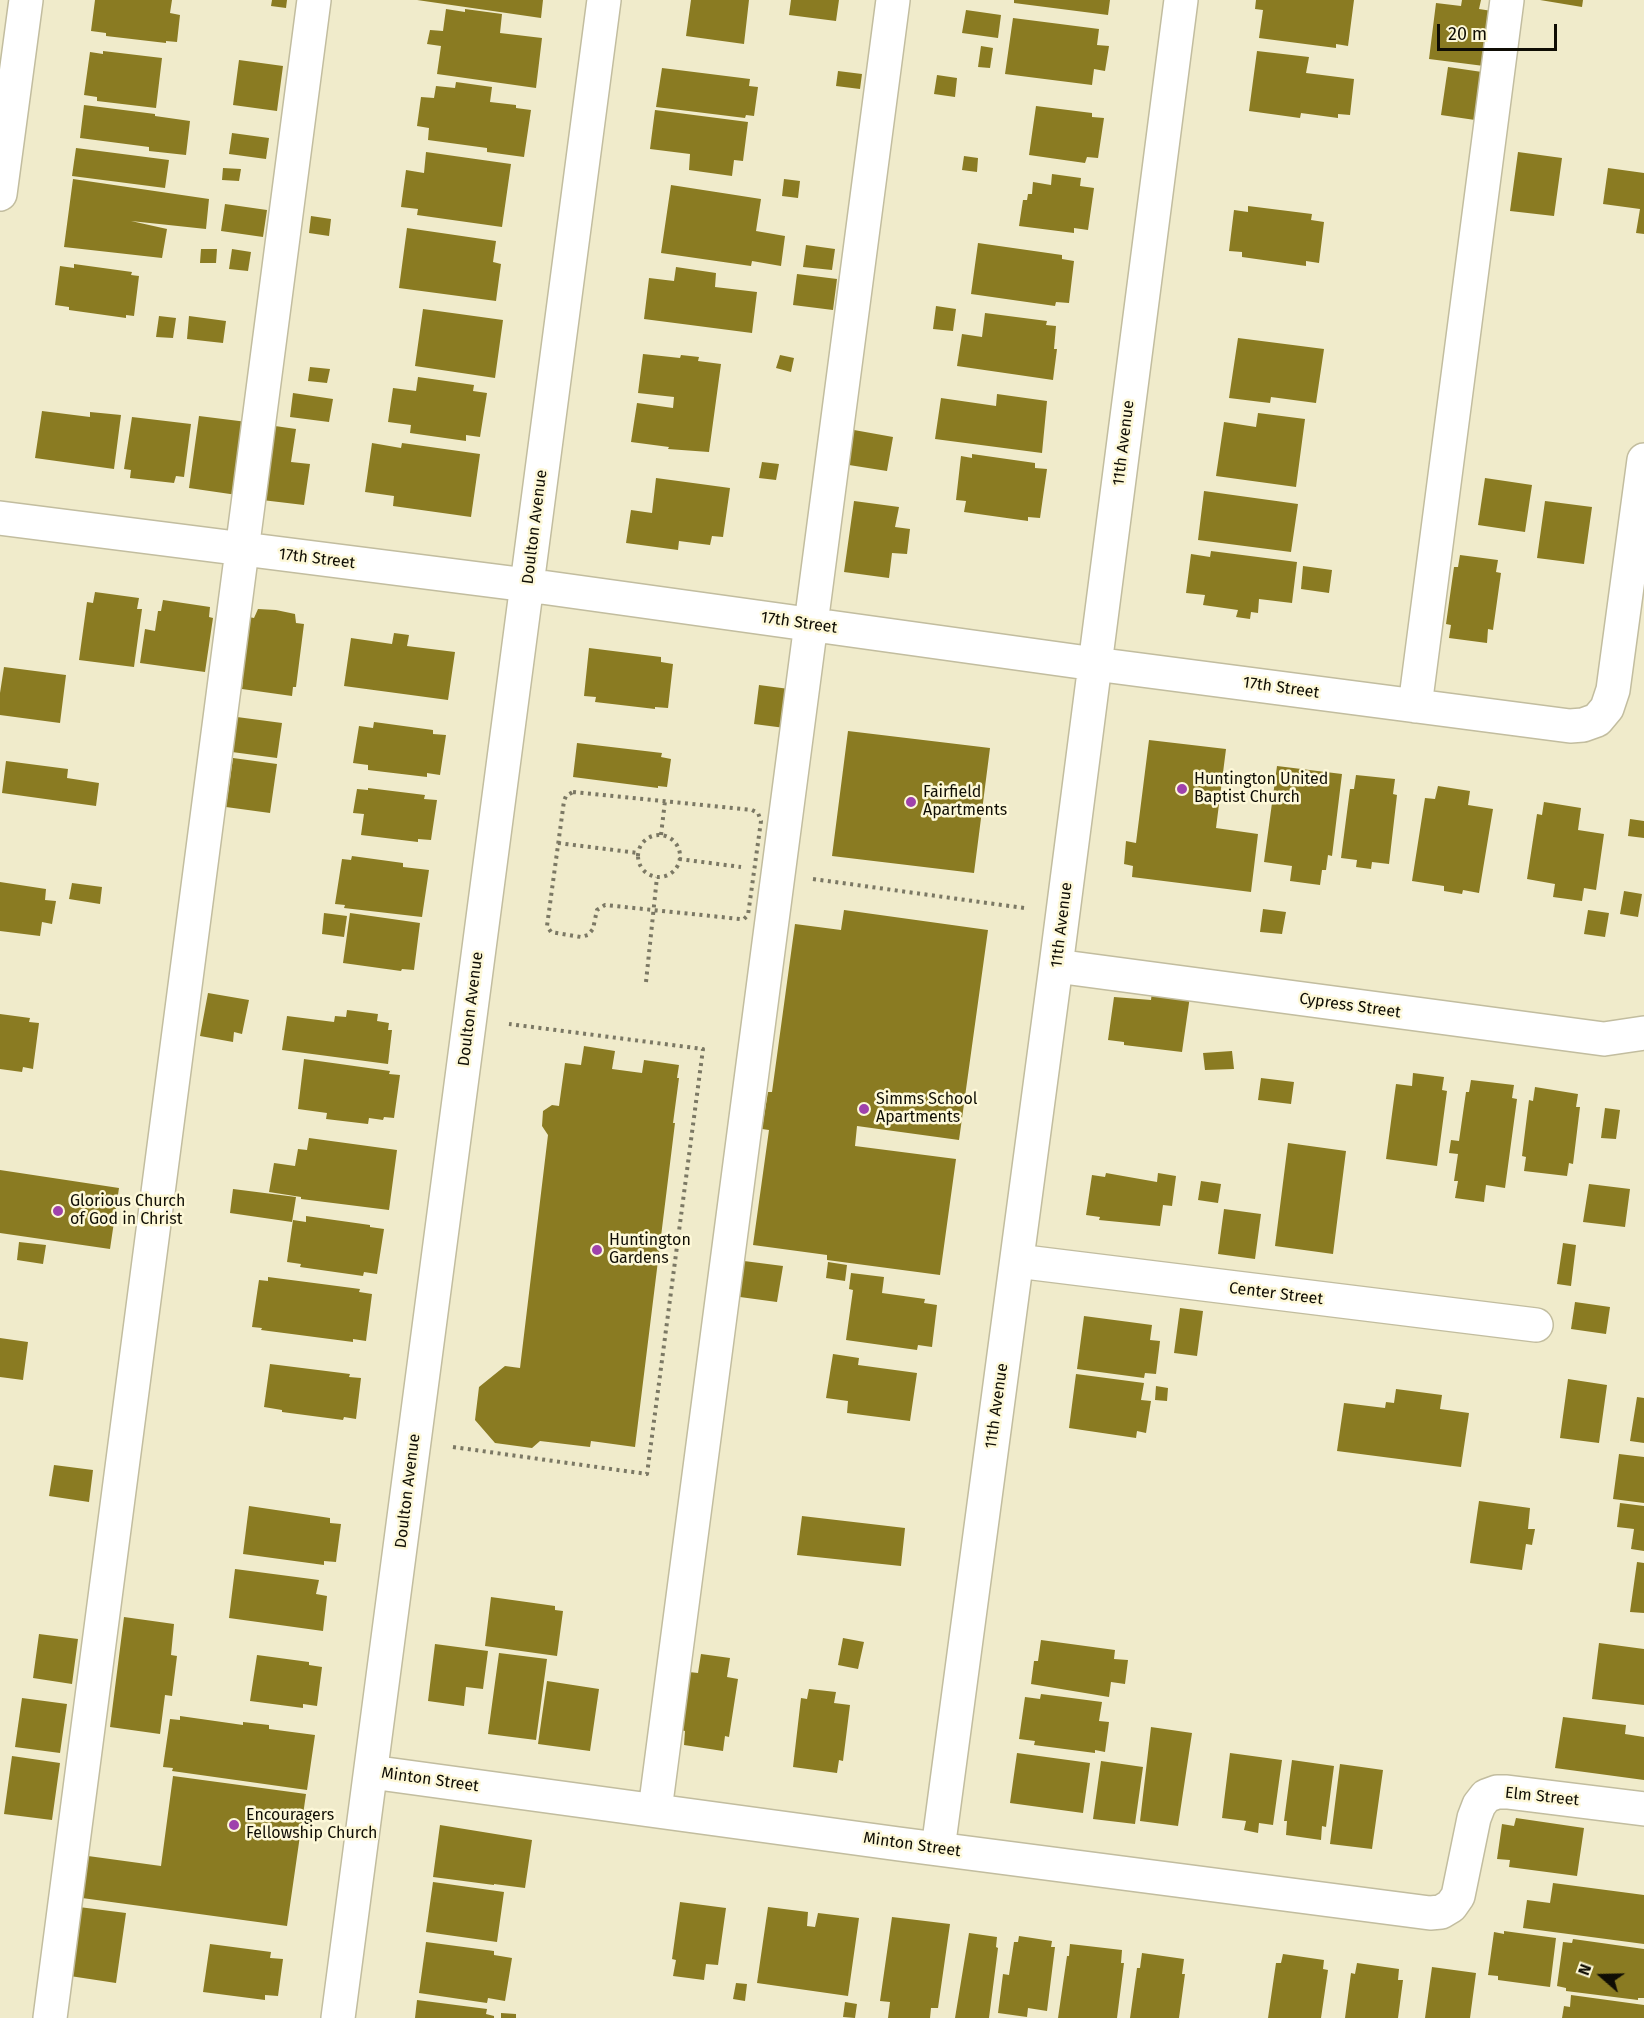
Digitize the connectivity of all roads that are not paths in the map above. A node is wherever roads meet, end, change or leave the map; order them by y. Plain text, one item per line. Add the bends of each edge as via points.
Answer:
1 (26, 0) edge
2 (314, 0) edge
3 (604, 0) edge
4 (893, 0) edge
5 (1181, 0) edge
6 (1508, 0) edge
7 (0, 194) edge
8 (1644, 460) edge
9 (0, 518) edge
10 (241, 549) junction
11 (527, 585) junction
12 (811, 624) junction
13 (1095, 664) junction
14 (1415, 706) junction
15 (1056, 966) junction
16 (1644, 1033) edge
17 (1017, 1262) junction
18 (1536, 1325) dead end
19 (371, 1772) junction
20 (1644, 1809) edge
21 (655, 1810) junction
22 (938, 1849) junction
23 (1451, 1906) joint
24 (50, 2018) edge
25 (338, 2018) edge

1 - 7 street
2 - 10 street
3 - 11 street, Doulton Avenue
4 - 12 street
5 - 13 street, 11th Avenue
6 - 14 street
8 - 14 street, 17th Street via 1617,673 1607,708 1597,720 1570,726
9 - 10 street, 17th Street
10 - 11 street, 17th Street
10 - 24 street
11 - 12 street, 17th Street
11 - 19 street, Doulton Avenue
12 - 13 street, 17th Street
12 - 21 street
13 - 14 street, 17th Street
13 - 15 street, 11th Avenue
15 - 16 street, Cypress Street via 1604,1039
15 - 17 street, 11th Avenue
17 - 18 street, Center Street
17 - 22 street, 11th Avenue
19 - 21 street, Minton Street
19 - 25 street, Doulton Avenue
20 - 23 street, Elm Street via 1507,1792 1486,1796 1474,1818 1462,1884
21 - 22 street, Minton Street
22 - 23 street, Minton Street via 1430,1913

